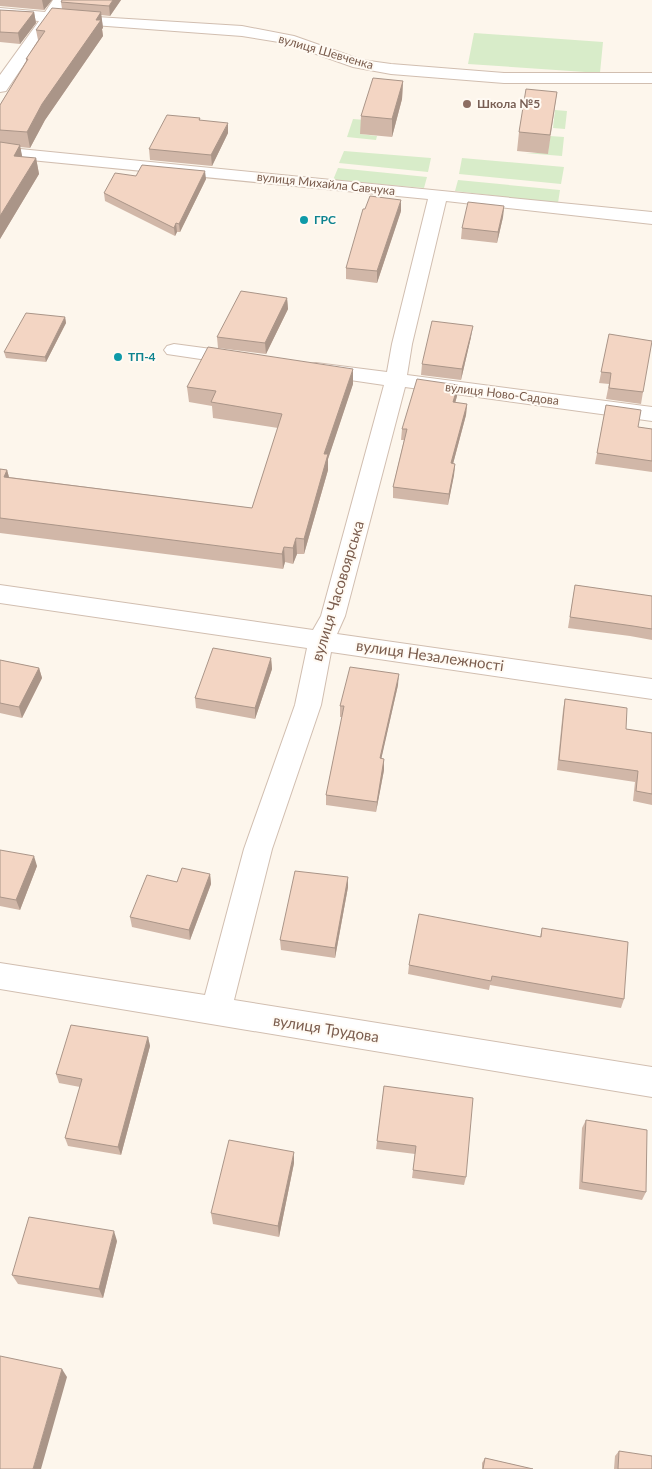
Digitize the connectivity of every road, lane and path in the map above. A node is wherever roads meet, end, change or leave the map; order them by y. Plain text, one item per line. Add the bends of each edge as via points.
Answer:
1 (61, 0) edge
2 (0, 13) edge
3 (49, 17) junction
4 (652, 78) edge
5 (0, 87) edge
6 (0, 152) edge
7 (438, 195) junction
8 (652, 218) edge
9 (174, 350) dead end
10 (261, 362) edge
11 (300, 367) edge
12 (396, 380) junction
13 (652, 414) edge
14 (0, 594) edge
15 (321, 640) junction
16 (652, 689) edge
17 (0, 976) edge
18 (216, 1011) junction
19 (652, 1082) edge

1 - 3 street
2 - 3 street, вулиця Шевченка
3 - 4 street, вулиця Шевченка via 242,32 288,40 359,64 391,69 504,78
3 - 5 street
6 - 7 street, вулиця Михайла Савчука
7 - 8 street, вулиця Михайла Савчука
7 - 12 street, вулиця Часовоярська
9 - 10 street
11 - 12 street, вулиця Ново-Садова
12 - 13 street, вулиця Ново-Садова
12 - 15 street, вулиця Часовоярська via 333,616
14 - 15 street, вулиця Незалежності
15 - 16 street, вулиця Незалежності
15 - 18 street, вулиця Часовоярська via 308,705 258,848
17 - 18 street, вулиця Трудова
18 - 19 street, вулиця Трудова

